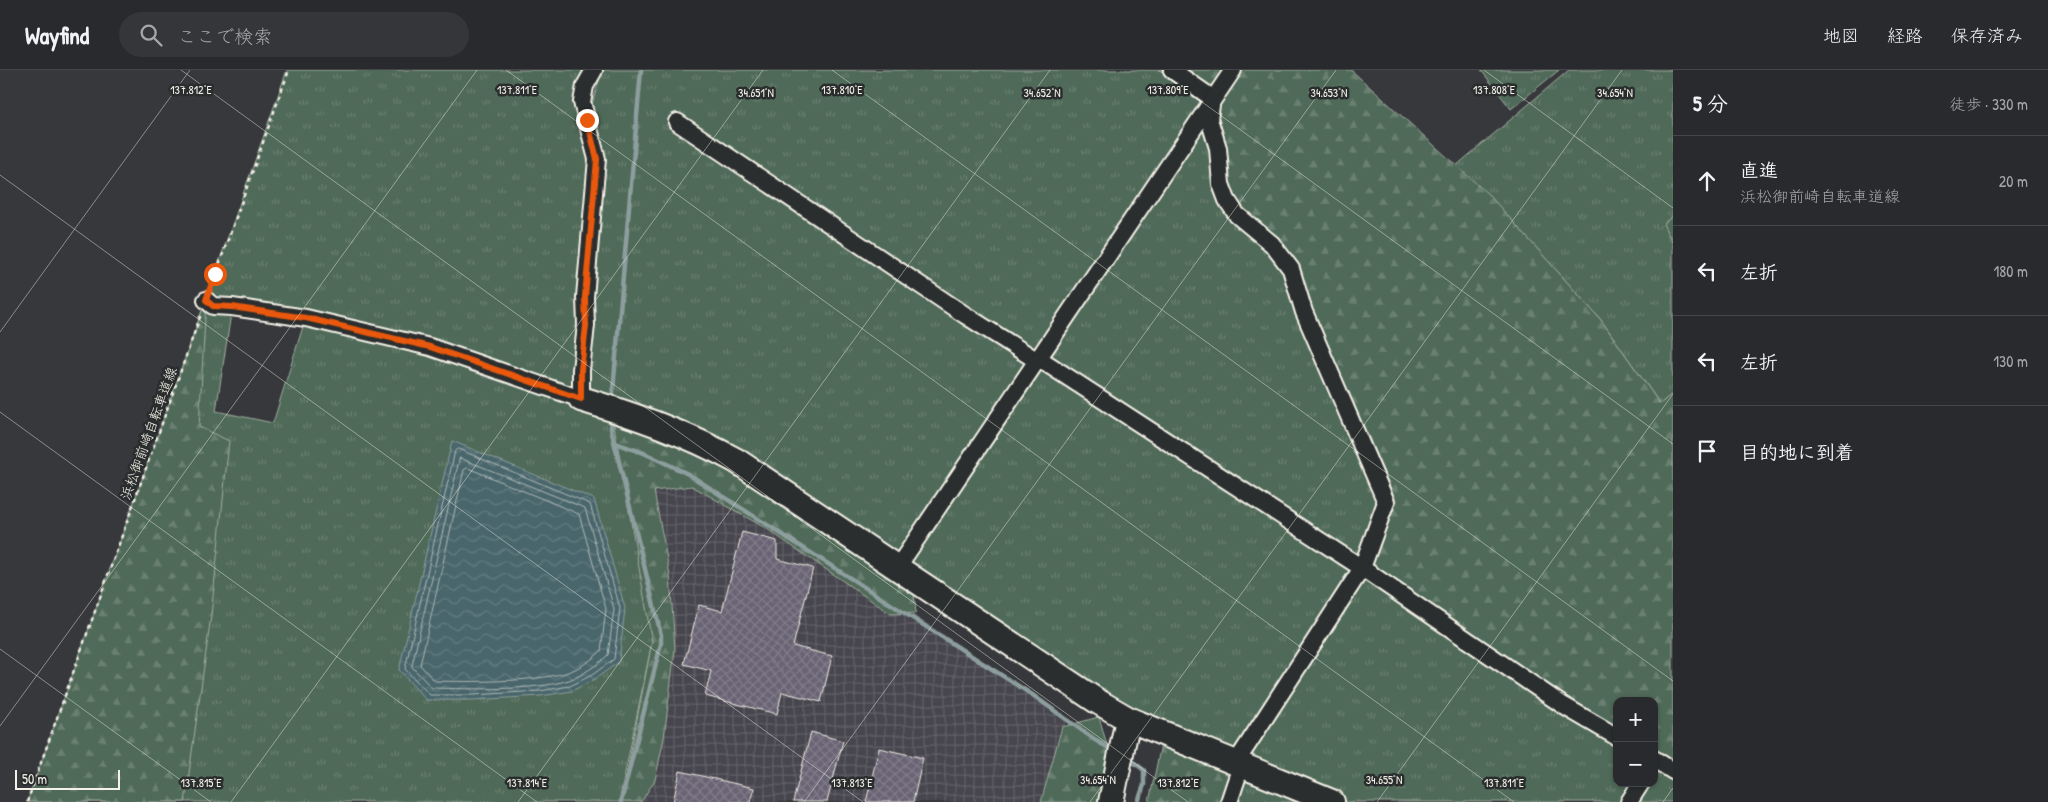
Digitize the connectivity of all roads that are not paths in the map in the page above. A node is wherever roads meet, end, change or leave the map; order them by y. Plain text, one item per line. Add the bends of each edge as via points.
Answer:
1 (594, 70) edge
2 (1172, 70) edge
3 (1233, 70) edge
4 (1212, 98) junction
5 (677, 122) dead end
6 (206, 300) road end
7 (1036, 360) junction
8 (581, 399) junction
9 (897, 568) junction
10 (1362, 568) junction
11 (1128, 719) junction
12 (1613, 735) edge
13 (1658, 762) edge
14 (1238, 765) junction
15 (1673, 771) edge
16 (1638, 787) edge
17 (1111, 802) edge
18 (1229, 802) edge
19 (1332, 802) edge
20 (1629, 802) edge

1 - 8 street via 585,86 582,102 597,159 585,297
2 - 4 street
3 - 4 street
4 - 7 street
4 - 10 street via 1210,119 1218,148 1221,184 1227,200 1237,215 1272,244 1291,269 1304,312 1386,502
5 - 7 street
6 - 8 street via 213,306 306,318 430,347
7 - 9 street
7 - 10 street via 1046,363
8 - 9 street via 698,440 736,460
9 - 11 street
10 - 12 street via 1564,706
10 - 14 street
11 - 14 street
11 - 17 street
13 - 15 street
14 - 18 street
14 - 19 street
16 - 20 street

